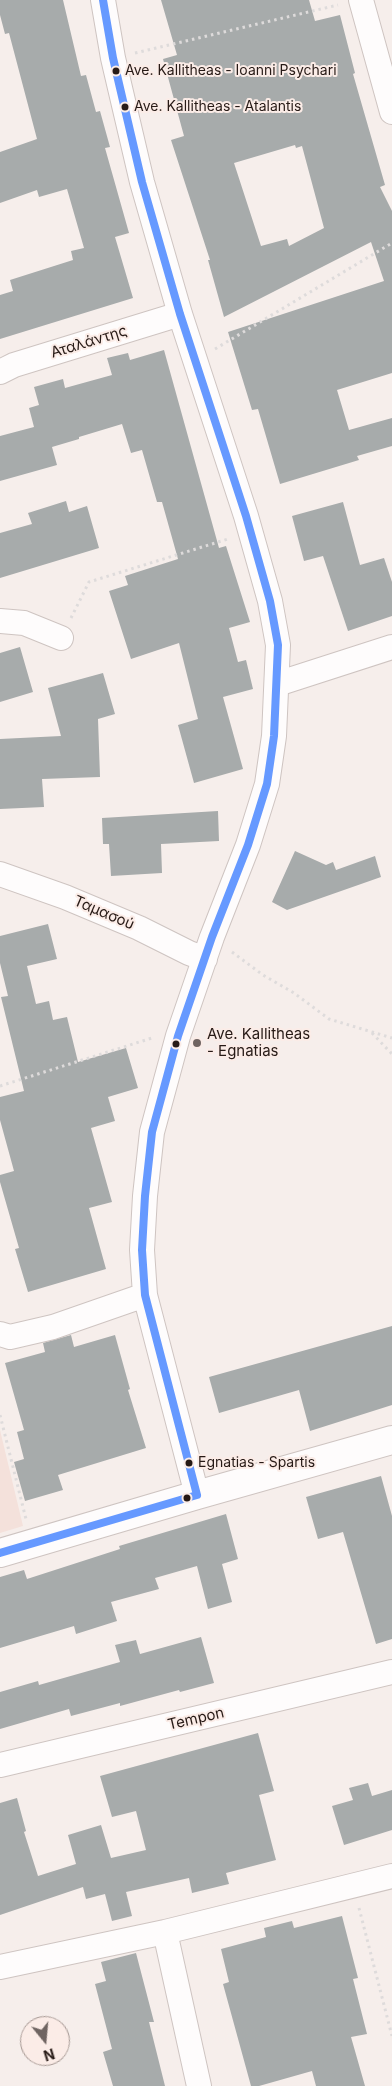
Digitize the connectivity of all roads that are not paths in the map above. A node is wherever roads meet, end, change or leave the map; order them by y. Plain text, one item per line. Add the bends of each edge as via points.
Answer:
1 (103, 0) edge
2 (350, 2) edge
3 (392, 112) edge
4 (180, 314) junction
5 (0, 372) edge
6 (0, 621) edge
7 (61, 638) road end
8 (392, 647) edge
9 (277, 684) junction
10 (0, 874) edge
11 (208, 948) junction
12 (145, 1295) junction
13 (0, 1334) edge
14 (392, 1440) edge
15 (197, 1495) junction
16 (0, 1553) edge
17 (392, 1672) edge
18 (0, 1765) edge
19 (392, 1876) edge
20 (165, 1932) junction
21 (0, 1967) edge
22 (199, 2086) edge

1 - 4 street via 142,182
2 - 3 street
4 - 5 street, Αταλάντης
4 - 9 street via 270,601 278,645
6 - 7 street via 24,623
8 - 9 street
9 - 11 street via 274,736 266,784 248,845
10 - 11 street, Ταμασού via 139,928 189,954
11 - 12 street via 178,1036 152,1132 142,1250
12 - 13 street via 53,1327 10,1337
12 - 15 street
14 - 15 street
15 - 16 street
17 - 18 street, Tempon
19 - 20 street
20 - 21 street
20 - 22 street

